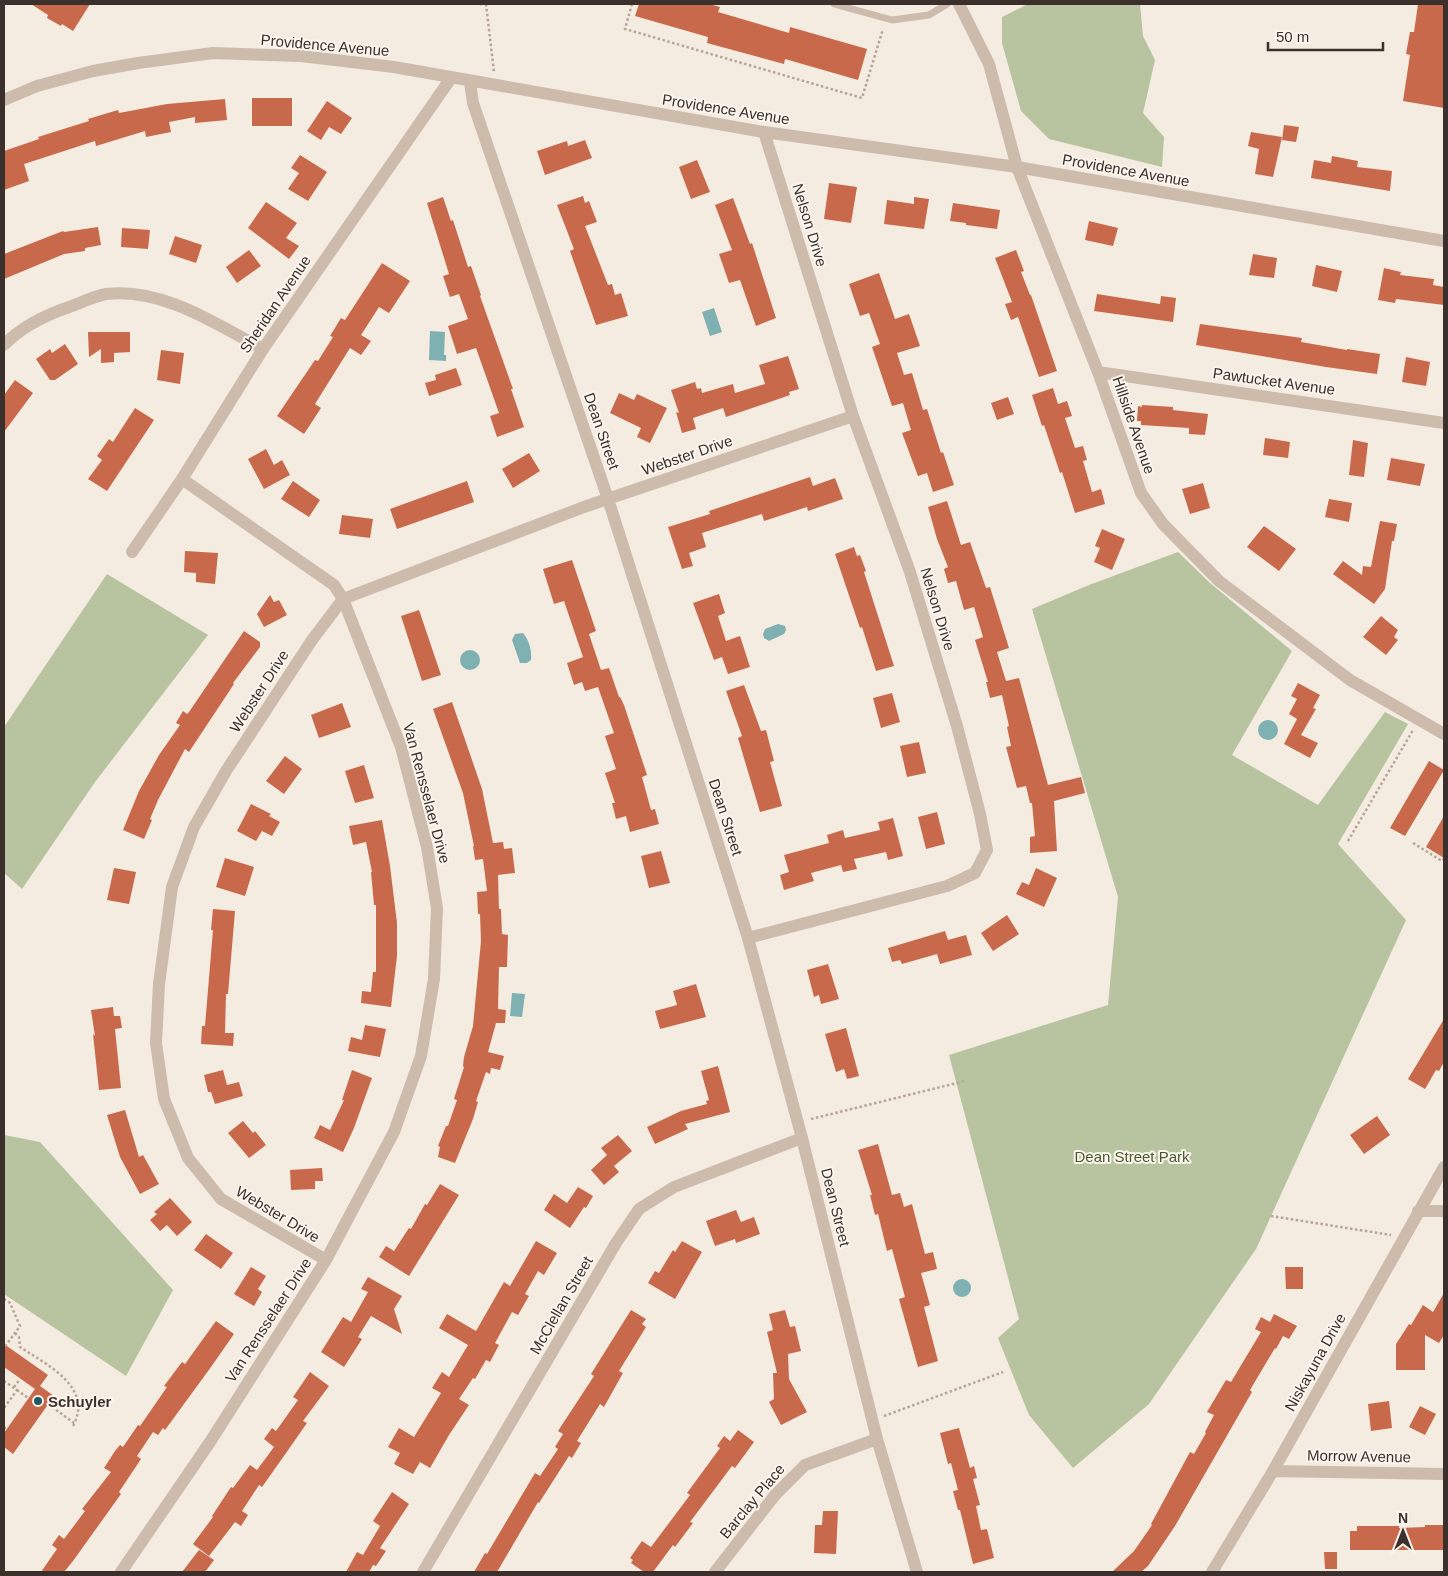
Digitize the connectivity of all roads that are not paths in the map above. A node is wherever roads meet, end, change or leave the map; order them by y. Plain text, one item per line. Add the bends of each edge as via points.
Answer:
1 (834, 4) edge
2 (947, 4) edge
3 (959, 4) edge
4 (451, 78) junction
5 (470, 82) junction
6 (4, 100) edge
7 (764, 132) junction
8 (1017, 168) junction
9 (1444, 241) edge
10 (4, 345) edge
11 (263, 349) junction
12 (1098, 372) junction
13 (853, 416) junction
14 (1444, 423) edge
15 (182, 479) junction
16 (608, 499) junction
17 (132, 552) dead end
18 (343, 599) junction
19 (1444, 734) edge
20 (748, 938) junction
21 (802, 1138) junction
22 (1444, 1167) edge
23 (1418, 1211) junction
24 (1444, 1211) edge
25 (326, 1260) junction
26 (878, 1438) junction
27 (1272, 1471) junction
28 (1444, 1474) edge
29 (121, 1572) edge
30 (423, 1572) edge
31 (715, 1572) edge
32 (917, 1572) edge
33 (1212, 1572) edge

1 - 2 lane via 892,20 929,15
3 - 8 street, Hillside Avenue via 989,64
4 - 5 street, Providence Avenue
4 - 6 street, Providence Avenue via 394,67 301,56 213,53 93,71 37,86
4 - 11 street, Sheridan Avenue
5 - 7 street, Providence Avenue
5 - 16 street, Dean Street via 473,103
7 - 8 street, Providence Avenue
7 - 13 street, Nelson Drive
8 - 9 street, Providence Avenue
8 - 12 street, Hillside Avenue
10 - 11 street via 13,335 53,312 105,294 126,294 147,296 187,310
11 - 15 street, Sheridan Avenue
12 - 14 street, Pawtucket Avenue
12 - 19 street, Hillside Avenue via 1141,493 1164,524 1219,581 1350,680
13 - 16 street, Webster Drive
13 - 20 street, Nelson Drive via 910,572 957,726 987,850 975,873 947,886
15 - 17 street, Sheridan Avenue
15 - 18 street, Van Rensselaer Drive via 334,585
16 - 18 street, Webster Drive
16 - 20 street, Dean Street
18 - 25 street, Van Rensselaer Drive via 401,747 428,847 437,908 434,979 422,1056 394,1132
18 - 25 street, Webster Drive via 312,640 226,771 194,827 172,887 159,984 156,1043 164,1099 188,1158 221,1199
20 - 21 street, Dean Street
21 - 26 street, Dean Street
21 - 30 street, McClellan Street via 674,1187 639,1209
22 - 23 street, Niskayuna Drive
23 - 24 street
23 - 27 street, Niskayuna Drive
25 - 29 street, Van Rensselaer Drive via 210,1442
26 - 31 street, Barclay Place via 805,1465 775,1495
26 - 32 street, Dean Street
27 - 28 street, Morrow Avenue
27 - 33 street, Niskayuna Drive

